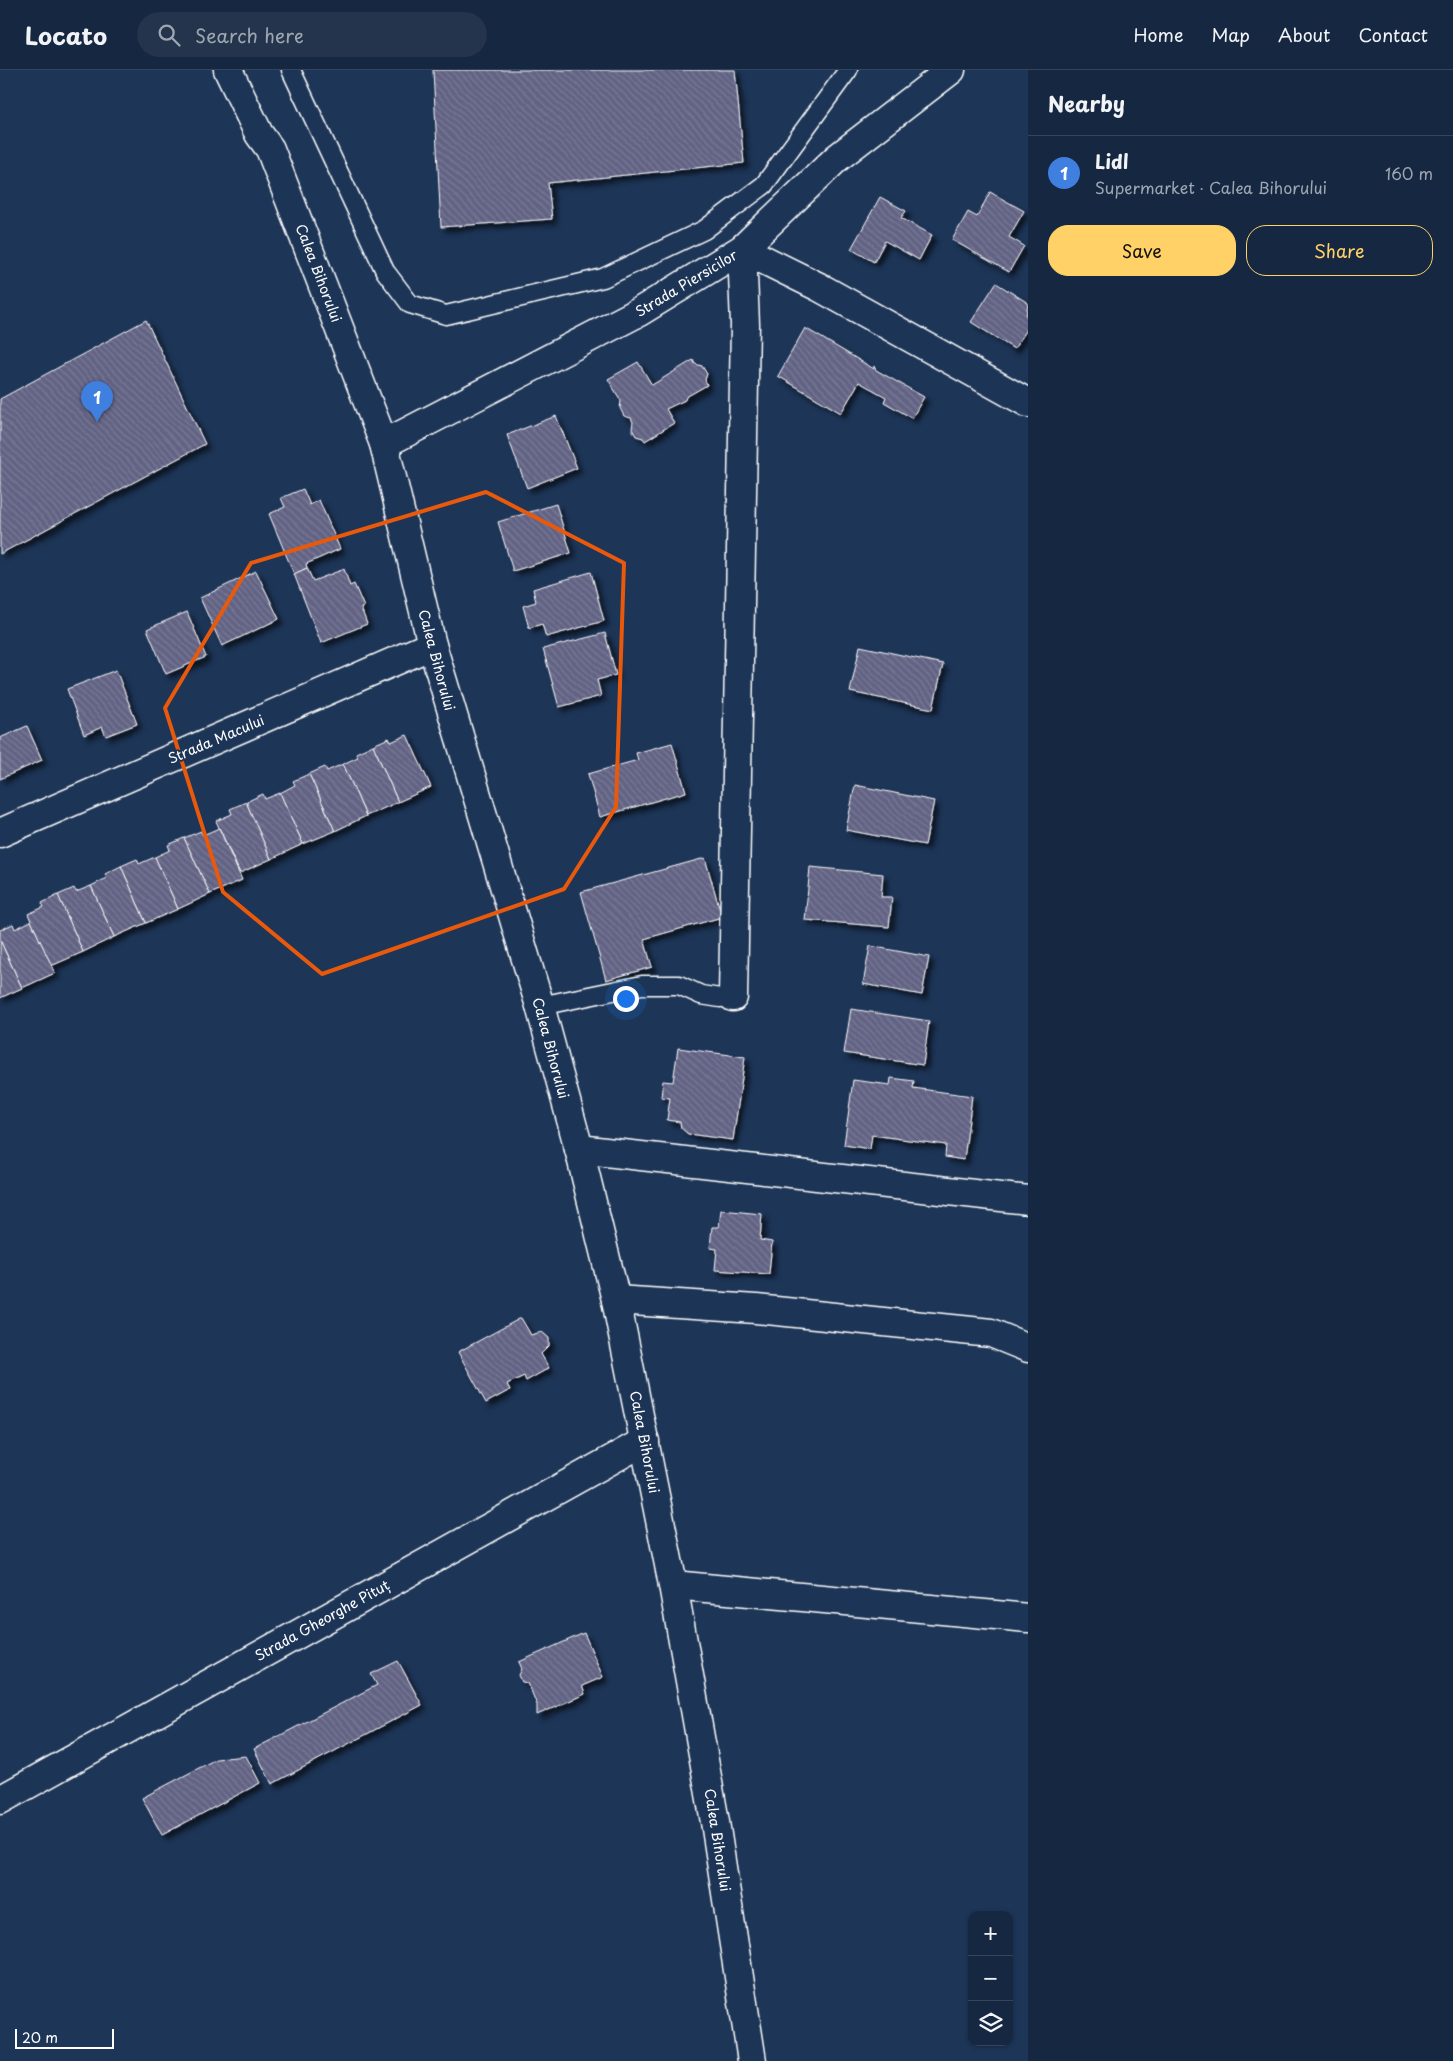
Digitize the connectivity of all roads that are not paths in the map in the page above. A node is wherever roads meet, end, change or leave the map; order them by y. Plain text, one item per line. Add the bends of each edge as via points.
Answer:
1 (228, 70) edge
2 (291, 70) edge
3 (848, 70) edge
4 (951, 70) edge
5 (742, 249) junction
6 (1028, 403) edge
7 (384, 444) junction
8 (432, 645) junction
9 (0, 833) edge
10 (733, 997) joint
11 (540, 1006) junction
12 (579, 1149) junction
13 (1028, 1200) edge
14 (616, 1300) junction
15 (1028, 1348) edge
16 (645, 1441) junction
17 (673, 1585) junction
18 (1028, 1618) edge
19 (0, 1800) edge
20 (752, 2061) edge

1 - 7 street, Calea Bihorului via 259,134 270,149
2 - 3 lane via 385,271 410,304 446,315 603,278 704,230 764,185
4 - 5 street, Strada Piersicilor via 838,158
5 - 6 street via 819,287
5 - 7 street, Strada Piersicilor via 640,312
5 - 10 street via 745,325
7 - 8 street, Calea Bihorului
8 - 9 street, Strada Macului
8 - 11 street, Calea Bihorului
10 - 11 lane via 701,995 679,985 642,985
11 - 12 street, Calea Bihorului
12 - 13 street
12 - 14 street, Calea Bihorului
14 - 15 street via 756,1309 991,1333
14 - 16 street, Calea Bihorului
16 - 17 street, Calea Bihorului
16 - 19 street, Strada Gheorghe Pituț
17 - 18 street
17 - 20 street, Calea Bihorului via 715,1822

